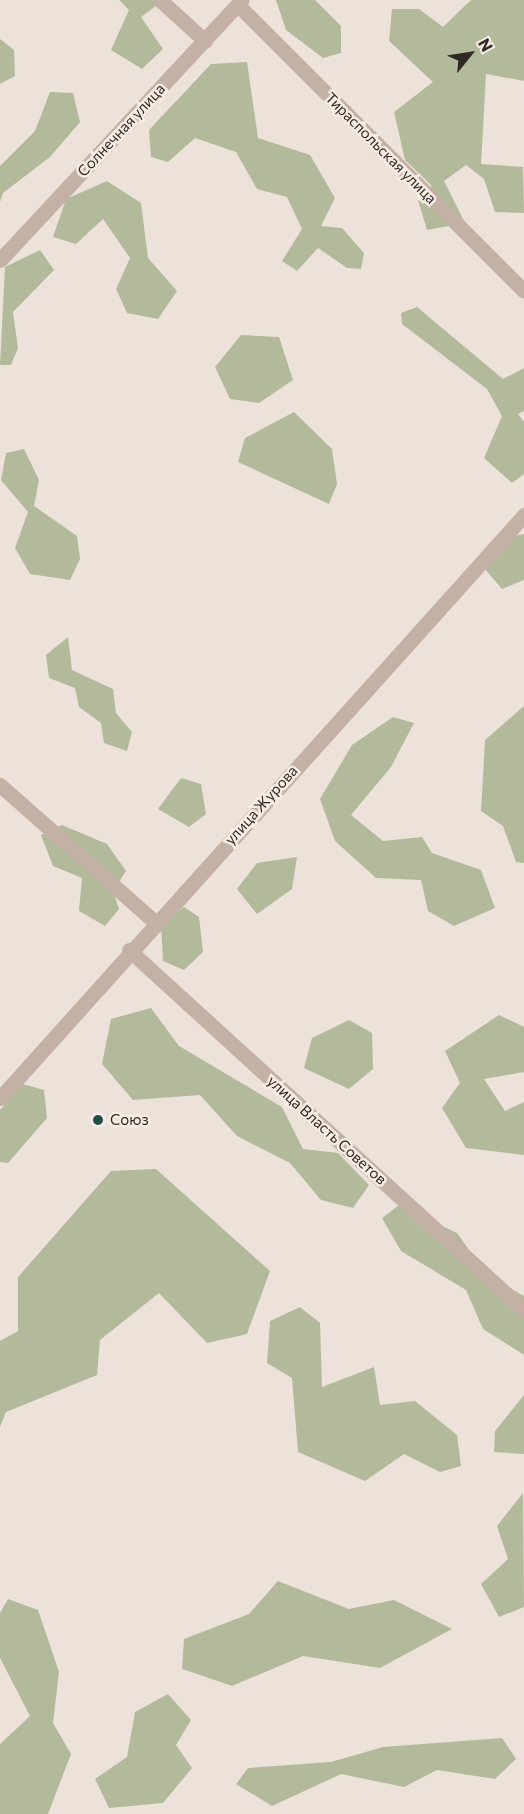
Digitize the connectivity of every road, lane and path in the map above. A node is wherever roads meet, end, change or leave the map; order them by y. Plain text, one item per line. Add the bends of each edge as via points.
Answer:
1 (160, 0) edge
2 (240, 2) edge
3 (205, 41) junction
4 (0, 260) edge
5 (524, 291) edge
6 (524, 514) edge
7 (0, 785) edge
8 (155, 922) junction
9 (129, 950) junction
10 (0, 1098) edge
11 (524, 1310) edge

1 - 3 street
2 - 3 street, Солнечная улица
2 - 5 street, Тираспольская улица
3 - 4 street, Солнечная улица
6 - 8 street, улица Журова
7 - 8 street
8 - 9 street, улица Журова
9 - 10 street, улица Журова
9 - 11 street, улица Власть Советов

